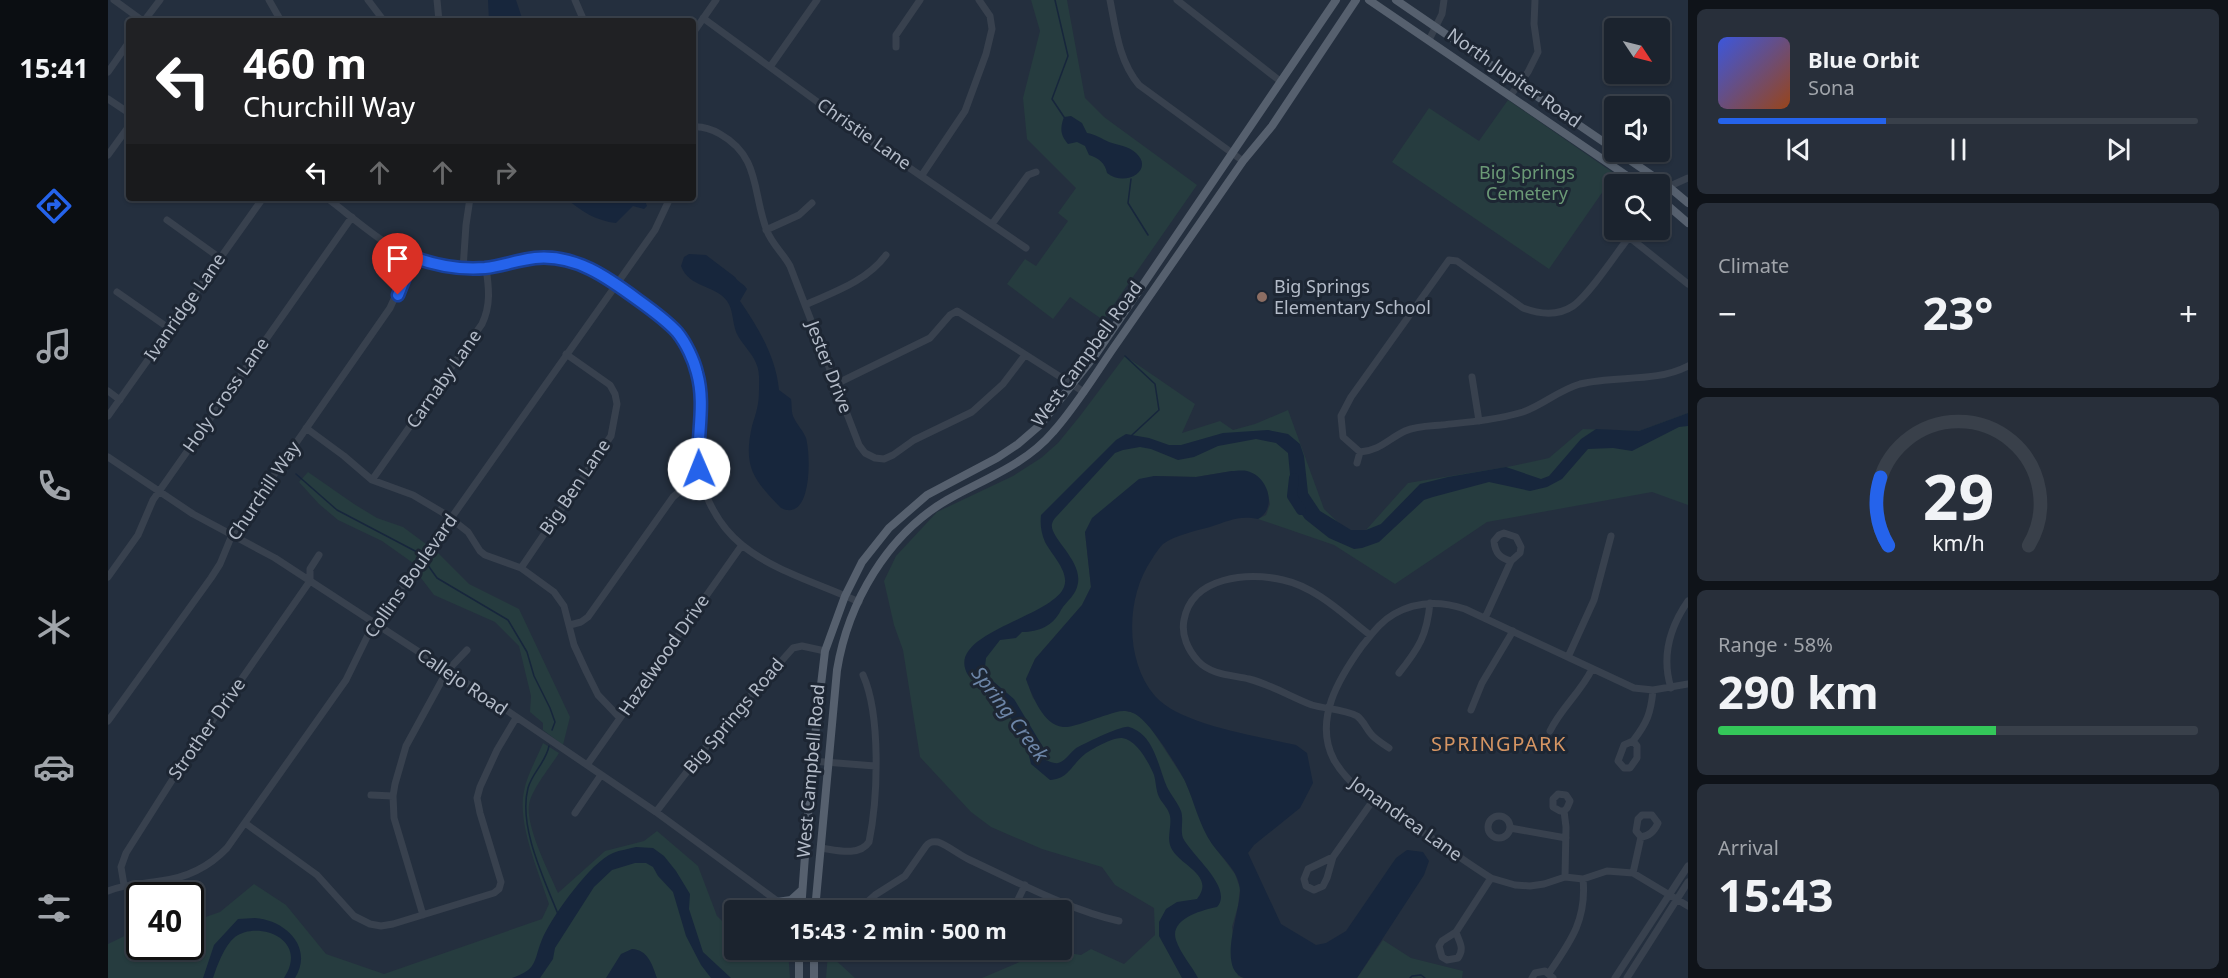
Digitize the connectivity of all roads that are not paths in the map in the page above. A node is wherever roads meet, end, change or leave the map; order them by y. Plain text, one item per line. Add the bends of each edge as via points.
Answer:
1 (114, 0) edge
2 (160, 0) edge
3 (269, 0) edge
4 (369, 0) edge
5 (437, 0) edge
6 (575, 0) edge
7 (716, 0) edge
8 (817, 0) edge
9 (920, 0) edge
10 (979, 0) edge
11 (1110, 0) edge
12 (1177, 0) edge
13 (1336, 0) edge
14 (1356, 0) edge
15 (1369, 0) edge
16 (1396, 0) edge
17 (1444, 0) edge
18 (1535, 0) edge
19 (140, 18) edge
20 (146, 18) edge
21 (279, 18) edge
22 (382, 18) edge
23 (439, 18) edge
24 (583, 18) edge
25 (703, 18) junction
26 (1436, 26) junction
27 (696, 28) edge
28 (1429, 39) junction
29 (126, 46) edge
30 (896, 46) dead end
31 (770, 67) junction
32 (108, 72) edge
33 (1280, 81) junction
34 (1520, 84) junction
35 (1510, 96) junction
36 (108, 99) edge
37 (126, 111) edge
38 (696, 127) edge
39 (126, 130) edge
40 (1604, 142) edge
41 (1231, 154) junction
42 (108, 155) edge
43 (1244, 162) junction
44 (1633, 162) edge
45 (1036, 172) dead end
46 (1624, 174) edge
47 (1650, 174) edge
48 (922, 175) junction
49 (1688, 178) edge
50 (1670, 187) edge
51 (1670, 188) edge
52 (261, 201) edge
53 (331, 201) edge
54 (470, 201) edge
55 (669, 201) edge
56 (812, 203) dead end
57 (1688, 203) edge
58 (1670, 207) edge
59 (352, 217) junction
60 (167, 220) dead end
61 (1688, 223) edge
62 (992, 224) junction
63 (1181, 229) junction
64 (766, 230) junction
65 (1191, 236) junction
66 (1625, 240) edge
67 (1638, 240) edge
68 (1026, 248) dead end
69 (886, 255) dead end
70 (413, 257) junction
71 (220, 258) junction
72 (486, 268) junction
73 (463, 269) junction
74 (616, 284) junction
75 (1688, 284) edge
76 (117, 292) dead end
77 (805, 305) junction
78 (170, 329) junction
79 (566, 354) junction
80 (1025, 355) junction
81 (1688, 366) edge
82 (1472, 377) dead end
83 (836, 384) junction
84 (1072, 385) junction
85 (108, 391) edge
86 (1084, 392) junction
87 (120, 399) junction
88 (108, 416) edge
89 (1479, 421) junction
90 (306, 428) junction
91 (1360, 452) junction
92 (108, 457) edge
93 (1357, 463) dead end
94 (372, 480) junction
95 (701, 483) junction
96 (159, 491) junction
97 (451, 518) junction
98 (232, 535) junction
99 (1611, 536) dead end
100 (878, 542) junction
101 (742, 545) junction
102 (888, 552) junction
103 (319, 555) dead end
104 (1511, 561) junction
105 (521, 567) junction
106 (108, 577) edge
107 (310, 580) junction
108 (845, 596) junction
109 (1688, 601) edge
110 (860, 602) junction
111 (1431, 603) junction
112 (1485, 618) junction
113 (376, 624) junction
114 (570, 625) junction
115 (1514, 632) junction
116 (1370, 635) junction
117 (467, 650) dead end
118 (825, 651) junction
119 (1568, 657) junction
120 (1592, 669) junction
121 (447, 671) junction
122 (1399, 673) dead end
123 (863, 675) dead end
124 (1688, 684) edge
125 (1671, 688) junction
126 (1653, 690) junction
127 (1329, 709) junction
128 (1471, 710) dead end
129 (516, 718) junction
130 (620, 718) junction
131 (109, 721) edge
132 (1550, 731) dead end
133 (1633, 741) dead end
134 (1389, 747) dead end
135 (812, 761) junction
136 (828, 763) junction
137 (587, 765) junction
138 (875, 766) junction
139 (602, 776) junction
140 (371, 795) dead end
141 (393, 796) junction
142 (1374, 799) junction
143 (1564, 811) dead end
144 (656, 812) junction
145 (575, 813) dead end
146 (245, 823) junction
147 (1510, 828) dead end
148 (1641, 837) dead end
149 (1566, 838) junction
150 (820, 849) junction
151 (1333, 857) junction
152 (1688, 866) edge
153 (1633, 873) junction
154 (1565, 877) junction
155 (1491, 878) junction
156 (1583, 879) junction
157 (1688, 882) edge
158 (124, 885) junction
159 (1025, 885) junction
160 (802, 890) junction
161 (108, 891) edge
162 (1669, 893) junction
163 (1677, 899) junction
164 (775, 900) edge
165 (791, 900) edge
166 (802, 900) edge
167 (815, 900) edge
168 (869, 900) edge
169 (1018, 900) edge
170 (1688, 906) edge
171 (423, 915) junction
172 (1119, 921) dead end
173 (1456, 932) dead end
174 (799, 960) edge
175 (814, 960) edge
176 (1551, 976) edge
177 (799, 978) edge
178 (814, 978) edge
179 (1532, 978) edge
180 (1615, 978) edge
181 (1627, 978) edge

1 - 19 street
2 - 20 street
3 - 21 street
4 - 22 street
5 - 23 street
6 - 24 street
7 - 25 street
8 - 31 street
9 - 30 street via 897,35
10 - 48 street via 990,16 992,29 986,54 965,111
11 - 41 street via 1122,57 1130,75
12 - 33 street
13 - 33 main road, West Campbell Road
14 - 43 main road, West Campbell Road
15 - 28 main road, North Jupiter Road
16 - 26 main road, North Jupiter Road
17 - 26 street
18 - 34 street via 1538,52
25 - 27 street
25 - 31 street, Christie Lane
26 - 28 street
26 - 34 main road, North Jupiter Road
28 - 35 main road, North Jupiter Road
29 - 32 street
31 - 48 street, Christie Lane
33 - 41 main road, West Campbell Road
34 - 35 street
34 - 40 main road, North Jupiter Road
35 - 46 main road, North Jupiter Road
36 - 37 street
38 - 64 street, Jester Drive via 727,138 745,155
39 - 42 street
41 - 43 street
41 - 63 main road, West Campbell Road
43 - 65 main road, West Campbell Road
44 - 47 main road, North Jupiter Road
45 - 62 street via 1028,176
48 - 62 street, Christie Lane
49 - 50 street
51 - 57 main road, North Jupiter Road
52 - 71 street, Ivanridge Lane
53 - 59 street
54 - 73 street
55 - 74 street, Collins Boulevard via 660,222
56 - 64 street via 799,215
58 - 61 main road
59 - 70 street
59 - 96 street, Holy Cross Lane
60 - 71 street
62 - 68 street, Christie Lane
63 - 65 main road
63 - 84 main road, West Campbell Road
64 - 77 street, Jester Drive via 790,266
65 - 86 main road, West Campbell Road
66 - 91 street via 1575,304 1556,312 1523,308 1457,261 1449,260 1341,416 1343,437
67 - 75 street
69 - 77 street via 864,277
70 - 73 street
70 - 90 street, Churchill Way via 390,308
71 - 78 street, Ivanridge Lane
72 - 73 street
72 - 74 street via 535,258 560,258 579,263
72 - 94 street, Carnaby Lane via 488,308 482,324
74 - 79 street, Collins Boulevard
74 - 95 street via 662,318 689,352 701,392
76 - 78 street
77 - 83 street, Jester Drive
78 - 87 street, Ivanridge Lane
79 - 97 street, Collins Boulevard
79 - 105 street, Big Ben Lane via 610,385 615,394 611,436
80 - 83 street via 957,311 930,338
80 - 83 street, Jester Drive via 998,389 972,412 884,459 868,456 859,445
80 - 84 street
81 - 89 street via 1659,375 1577,385 1523,412
82 - 89 street
84 - 86 street
84 - 100 main road, West Campbell Road via 1040,425 1018,444 927,495
85 - 87 street
86 - 102 main road, West Campbell Road via 1033,452 936,508
87 - 88 street, Ivanridge Lane
89 - 91 street via 1405,431 1373,451
90 - 94 street
90 - 98 street, Churchill Way
91 - 93 street
92 - 96 street, Callejo Road
94 - 97 street via 414,495
95 - 101 street via 714,512
95 - 114 street via 673,497 588,617
96 - 98 street, Callejo Road
96 - 106 street, Holy Cross Lane via 138,535
97 - 105 street via 468,532 480,552
97 - 113 street, Collins Boulevard
98 - 107 street, Callejo Road
98 - 131 street, Churchill Way via 220,564
99 - 119 street via 1594,600
100 - 102 main road
100 - 108 main road, West Campbell Road via 862,562
101 - 108 street via 787,571
101 - 130 street, Hazelwood Drive
102 - 110 main road, West Campbell Road
103 - 107 street, Strother Drive via 310,569
104 - 104 street via 1521,547 1516,537 1504,533 1494,541 1495,548 1503,559
104 - 112 street
105 - 114 street via 559,598
107 - 113 street, Callejo Road
107 - 158 street, Strother Drive via 156,804 123,860
108 - 110 street
108 - 118 main road, West Campbell Road
109 - 125 street via 1672,626 1668,642
110 - 136 main road, West Campbell Road via 840,653
111 - 112 street, Jonandrea Lane via 1455,606
111 - 116 street, Jonandrea Lane via 1395,613
111 - 122 street via 1421,644
112 - 115 street, Jonandrea Lane
113 - 121 street, Callejo Road
113 - 146 street, Collins Boulevard via 346,680
114 - 130 street via 574,645 598,695
115 - 119 street, Jonandrea Lane
115 - 128 street via 1482,683
116 - 127 street, Jonandrea Lane via 1340,678
116 - 127 street via 1310,590 1273,578 1222,581 1203,590 1188,608 1184,636 1203,666 1266,684
117 - 121 street
118 - 135 main road, West Campbell Road
118 - 144 street, Big Springs Road via 802,645 793,648 715,735
119 - 120 street, Jonandrea Lane
120 - 126 street, Jonandrea Lane via 1624,685
120 - 132 street
121 - 129 street, Callejo Road
121 - 141 street via 406,746
123 - 138 street via 873,709
124 - 125 street, Jonandrea Lane
125 - 126 street, Jonandrea Lane
126 - 133 street via 1650,716
127 - 134 street via 1357,716 1377,741
127 - 142 street, Jonandrea Lane via 1327,740 1334,759 1354,784
129 - 137 street, Callejo Road
129 - 171 street via 497,750 477,798 501,882 499,889
130 - 137 street, Hazelwood Drive
135 - 136 street
135 - 160 main road, West Campbell Road
136 - 138 street
136 - 150 main road, West Campbell Road
137 - 139 street, Callejo Road
138 - 150 street via 866,846 856,851
139 - 144 street, Callejo Road
139 - 145 street
140 - 141 street
141 - 171 street via 394,818
142 - 151 street
142 - 155 street, Jonandrea Lane
143 - 149 street
144 - 164 street, Callejo Road
146 - 158 street, Collins Boulevard via 227,848 202,869 166,880
146 - 171 street via 317,875 346,909 362,921 381,926
147 - 149 street
148 - 153 street
149 - 154 street
150 - 167 main road, West Campbell Road
151 - 151 street via 1308,869 1306,886 1314,890 1323,886
152 - 162 street
153 - 156 street, Jonandrea Lane via 1607,872
153 - 162 street, Jonandrea Lane
154 - 155 street, Jonandrea Lane via 1530,886
154 - 156 street, Jonandrea Lane
155 - 173 street
156 - 176 street via 1581,918
157 - 163 street
158 - 161 street, Collins Boulevard
159 - 168 street via 929,842 905,876
159 - 169 street
159 - 172 street
160 - 165 main road
160 - 166 main road, West Campbell Road
162 - 163 street, Jonandrea Lane
162 - 180 street
163 - 170 street, Jonandrea Lane
163 - 181 street
174 - 177 main road
175 - 178 main road
176 - 179 street via 1540,971

